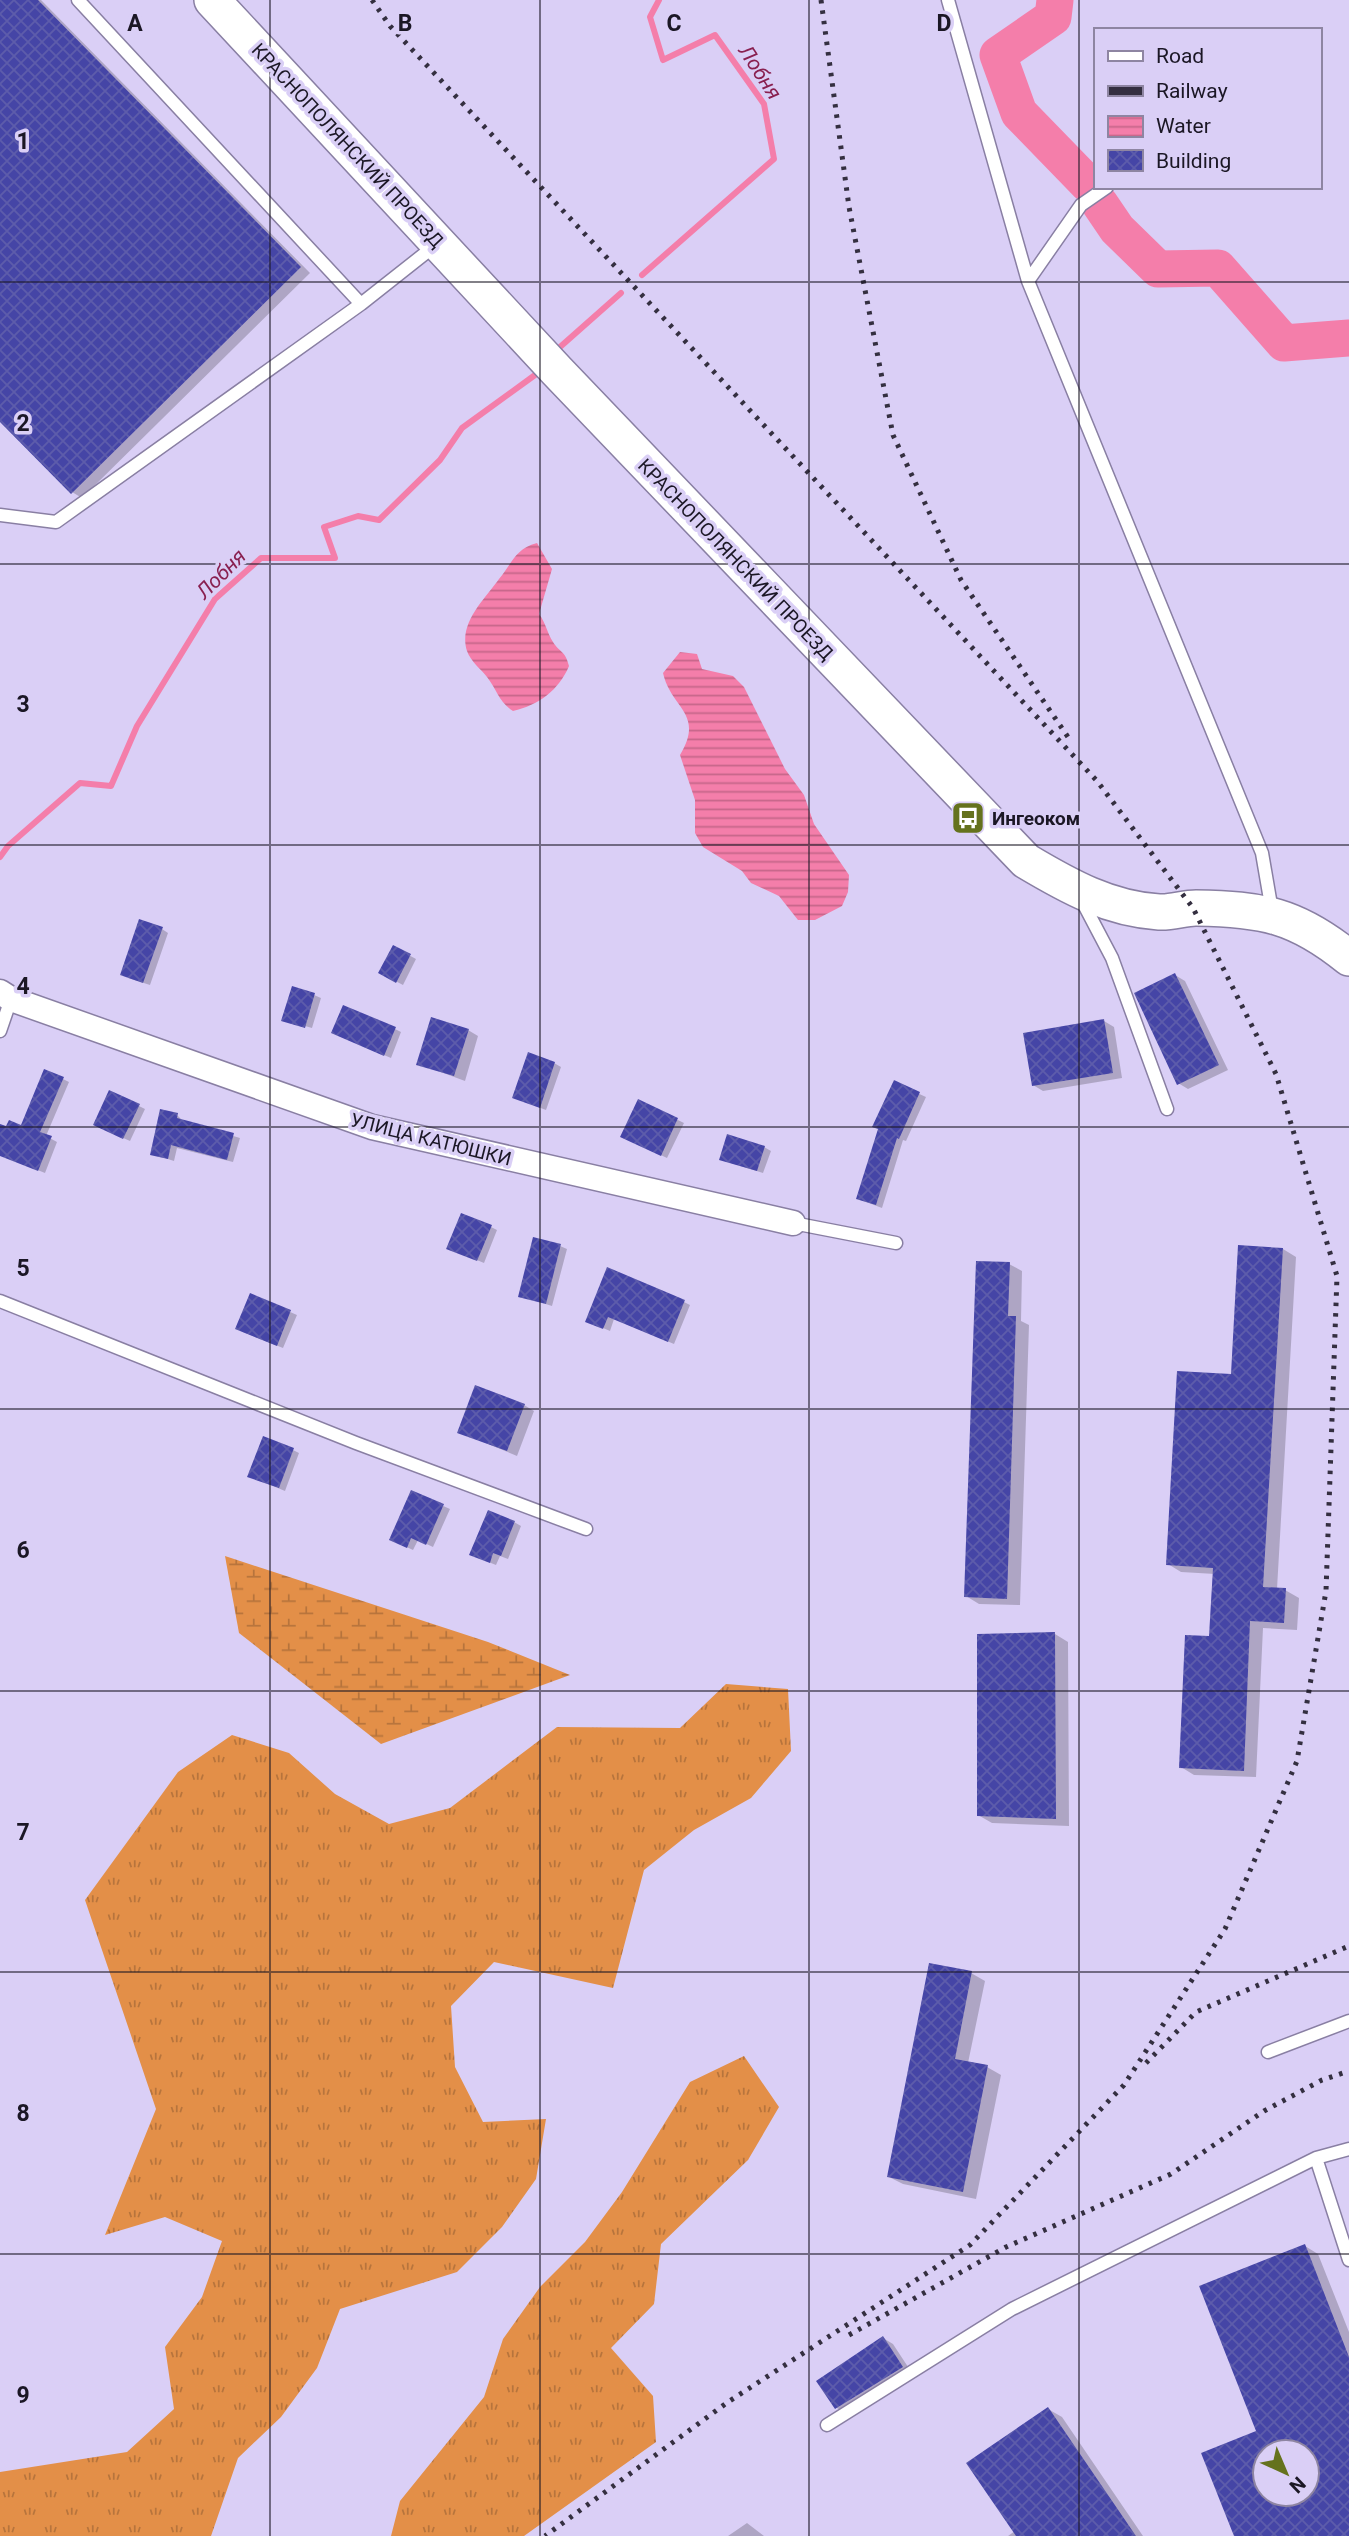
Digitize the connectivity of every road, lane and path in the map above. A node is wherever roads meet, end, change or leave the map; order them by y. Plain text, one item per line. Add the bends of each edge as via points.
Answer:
1 (78, 0) edge
2 (212, 0) edge
3 (948, 0) edge
4 (1104, 189) edge
5 (438, 243) junction
6 (1028, 281) junction
7 (361, 304) junction
8 (0, 515) edge
9 (1077, 891) junction
10 (1272, 913) junction
11 (1349, 958) edge
12 (6, 995) edge
13 (0, 1031) edge
14 (1167, 1109) dead end
15 (793, 1223) joint
16 (896, 1243) dead end
17 (0, 1301) edge
18 (586, 1529) dead end
19 (1349, 2021) edge
20 (1268, 2052) dead end
21 (1349, 2150) edge
22 (1316, 2158) junction
23 (1349, 2260) edge
24 (827, 2426) dead end

1 - 7 lane
2 - 5 main road, КРАСНОПОЛЯНСКИЙ ПРОЕЗД
3 - 6 lane
4 - 6 lane via 1081,205
5 - 7 lane
5 - 9 main road, КРАСНОПОЛЯНСКИЙ ПРОЕЗД via 1026,861
6 - 10 lane via 1262,853
7 - 8 lane via 56,522
9 - 10 main road, КРАСНОПОЛЯНСКИЙ ПРОЕЗД via 1118,905 1160,912 1193,908
9 - 14 lane via 1112,958
10 - 11 main road, КРАСНОПОЛЯНСКИЙ ПРОЕЗД via 1311,931
12 - 13 lane
12 - 15 street, УЛИЦА КАТЮШКИ via 372,1127
15 - 16 lane
17 - 18 lane via 344,1439
19 - 20 lane
21 - 22 lane
22 - 23 lane
22 - 24 lane via 1012,2309

